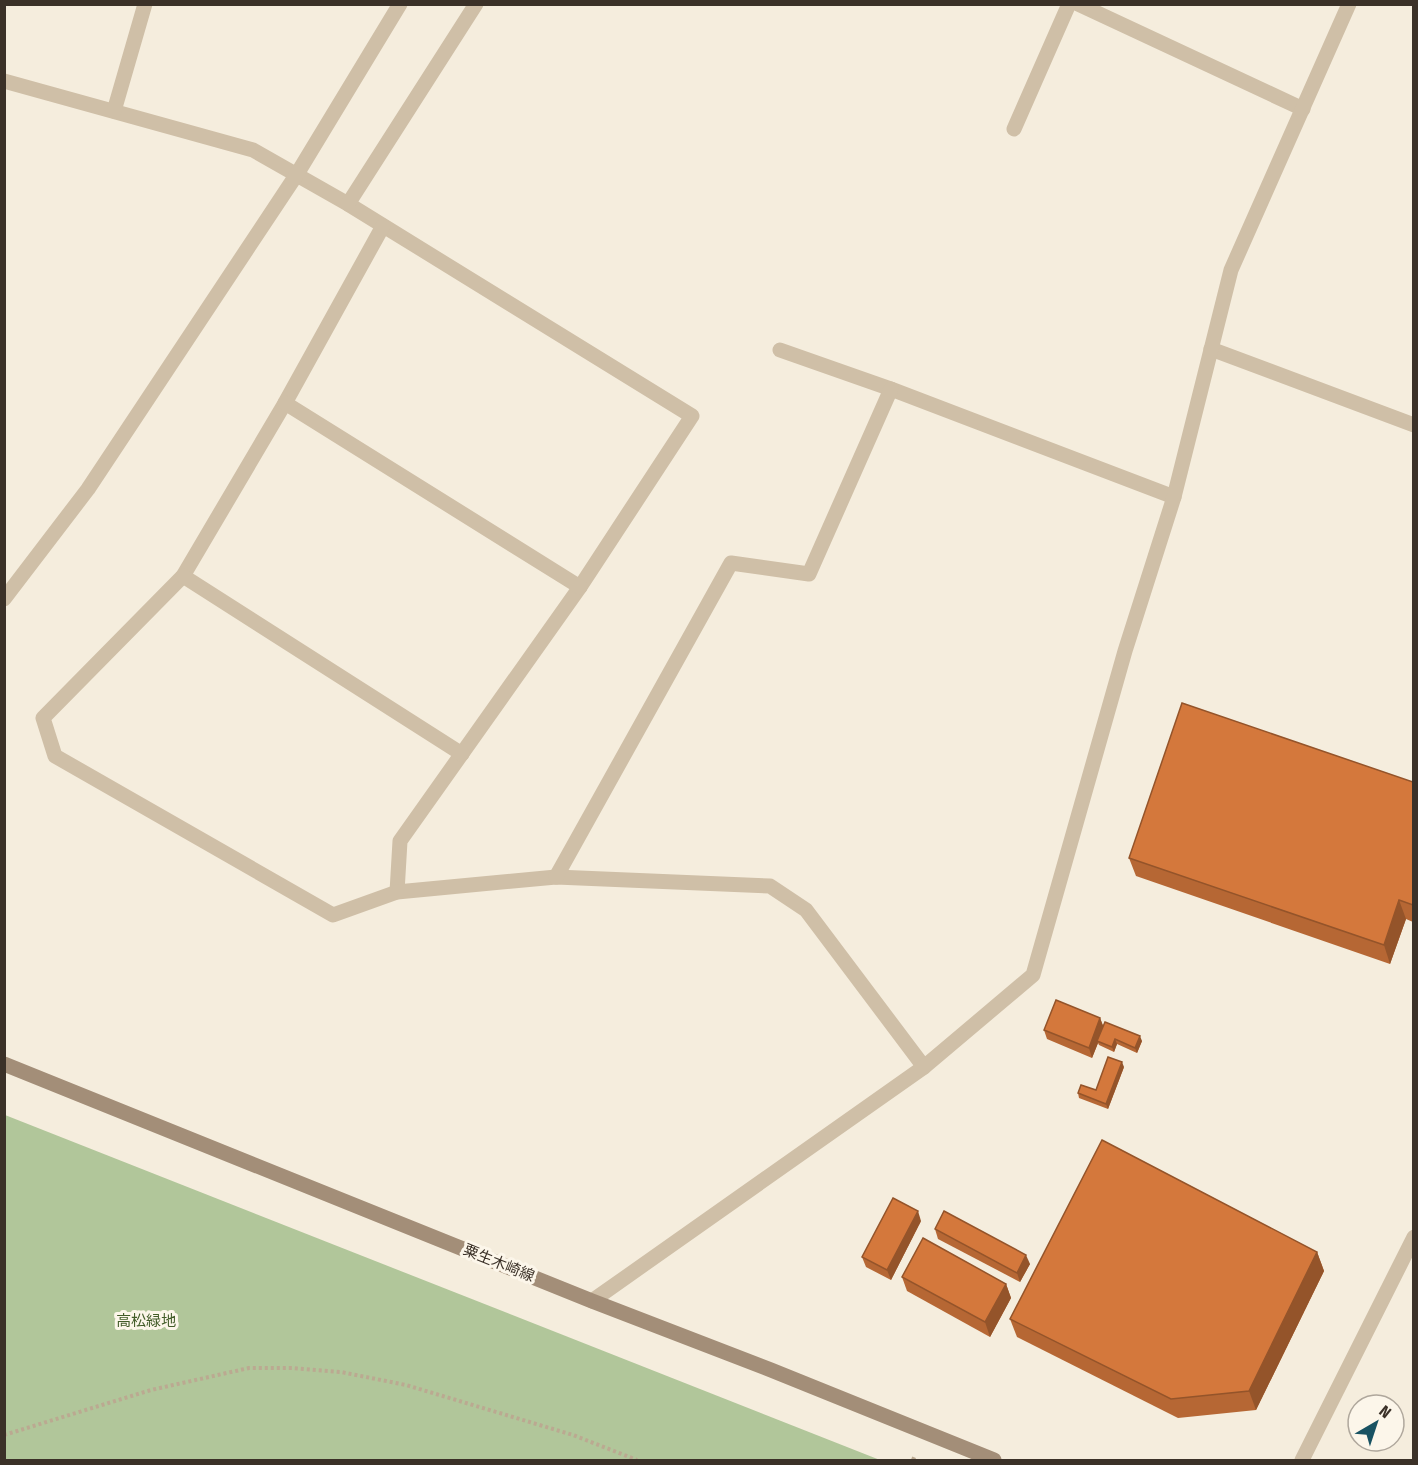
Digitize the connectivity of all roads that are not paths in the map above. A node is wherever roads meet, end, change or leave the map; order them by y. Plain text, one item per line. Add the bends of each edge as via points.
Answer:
1 (145, 4) edge
2 (400, 4) edge
3 (476, 4) edge
4 (1069, 4) edge
5 (1078, 4) edge
6 (1349, 4) edge
7 (4, 81) edge
8 (1303, 109) junction
9 (114, 111) junction
10 (1014, 129) dead end
11 (297, 174) junction
12 (348, 204) junction
13 (383, 226) junction
14 (780, 350) dead end
15 (1211, 350) junction
16 (891, 389) junction
17 (285, 403) junction
18 (1413, 425) edge
19 (1174, 496) junction
20 (183, 576) junction
21 (580, 587) junction
22 (4, 599) edge
23 (462, 754) junction
24 (556, 877) junction
25 (397, 892) junction
26 (4, 1064) edge
27 (924, 1067) junction
28 (1413, 1237) edge
29 (592, 1301) junction
30 (994, 1461) edge
31 (1302, 1461) edge

1 - 9 street
2 - 11 street
3 - 12 street
4 - 10 street
5 - 8 street
6 - 8 street
7 - 9 street
8 - 15 street via 1231,270
9 - 11 street via 254,150
11 - 12 street
11 - 22 street via 88,489
12 - 13 street
13 - 17 street
13 - 21 street via 692,416
14 - 16 street
15 - 18 street
15 - 19 street
16 - 19 street
16 - 24 street via 809,574 731,563
17 - 20 street
17 - 21 street
19 - 27 street via 1125,651 1033,975
20 - 23 street
20 - 25 street via 43,718 55,756 333,915
21 - 23 street
23 - 25 street via 400,841
24 - 25 street
24 - 27 street via 770,886 806,910
26 - 29 main road, 粟生木崎線
27 - 29 street
28 - 31 street
29 - 30 main road, 粟生木崎線

